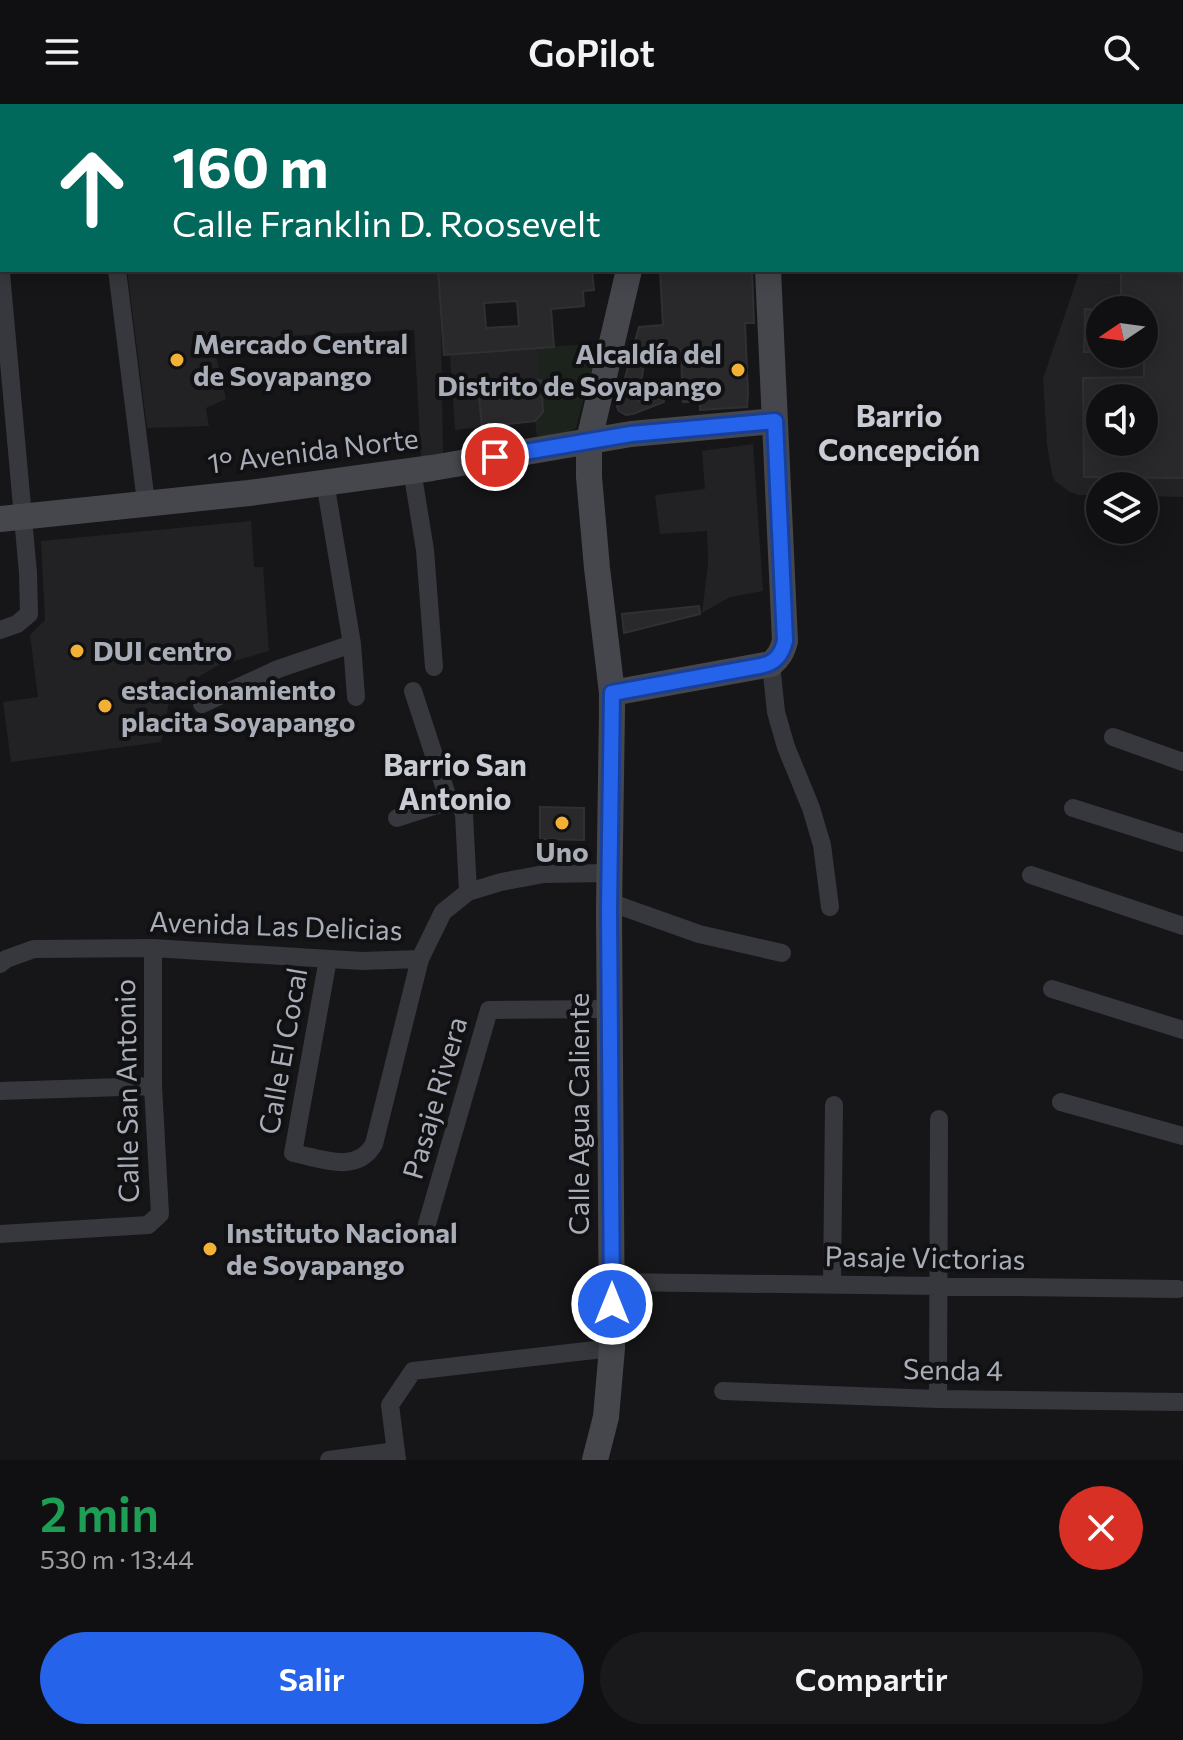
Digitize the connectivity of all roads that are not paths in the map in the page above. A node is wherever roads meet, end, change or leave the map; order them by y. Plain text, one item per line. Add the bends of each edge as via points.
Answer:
1 (0, 272) edge
2 (117, 272) edge
3 (629, 272) edge
4 (768, 272) edge
5 (775, 421) junction
6 (589, 440) junction
7 (412, 470) junction
8 (325, 482) junction
9 (146, 502) junction
10 (11, 518) edge
11 (0, 630) edge
12 (352, 644) junction
13 (771, 664) junction
14 (434, 667) dead end
15 (413, 691) dead end
16 (612, 693) junction
17 (356, 697) dead end
18 (202, 704) dead end
19 (1113, 737) dead end
20 (1183, 762) edge
21 (449, 801) junction
22 (1073, 808) dead end
23 (397, 818) dead end
24 (1183, 843) edge
25 (609, 873) junction
26 (1031, 875) dead end
27 (468, 892) junction
28 (609, 906) junction
29 (830, 907) dead end
30 (1183, 926) edge
31 (153, 948) junction
32 (782, 953) dead end
33 (328, 959) junction
34 (420, 959) junction
35 (0, 964) edge
36 (1052, 989) dead end
37 (610, 1009) junction
38 (1183, 1030) edge
39 (153, 1086) junction
40 (0, 1091) edge
41 (1061, 1102) dead end
42 (834, 1105) dead end
43 (939, 1119) dead end
44 (1183, 1136) edge
45 (427, 1224) dead end
46 (0, 1234) edge
47 (612, 1282) junction
48 (832, 1285) junction
49 (938, 1286) junction
50 (1178, 1289) dead end
51 (612, 1348) junction
52 (723, 1391) dead end
53 (938, 1399) junction
54 (1183, 1402) edge
55 (397, 1456) edge
56 (329, 1460) edge
57 (595, 1460) edge

1 - 10 street
2 - 9 street
3 - 6 main road, Calle Agua Caliente
4 - 5 main road
5 - 6 main road, 1° Avenida Norte
5 - 13 main road via 785,641
6 - 7 main road, 1° Avenida Norte
6 - 16 main road, Calle Agua Caliente
7 - 8 main road, 1° Avenida Norte
7 - 14 street via 425,550
8 - 9 main road, 1° Avenida Norte
8 - 12 street
9 - 10 main road, 1° Avenida Norte
10 - 11 street via 28,573 29,614
12 - 17 street
12 - 18 street via 278,669
13 - 16 main road
13 - 29 street via 776,712 822,845
15 - 21 street
16 - 25 main road, Calle Agua Caliente
19 - 20 street
21 - 23 street
21 - 27 street via 459,803 464,814
22 - 24 street
25 - 27 street, Avenida Las Delicias via 544,874
25 - 28 main road, Calle Agua Caliente
26 - 30 street
27 - 34 street, Avenida Las Delicias via 443,912
28 - 32 street
28 - 37 main road, Calle Agua Caliente
31 - 33 street, Avenida Las Delicias
31 - 35 street, Avenida Las Delicias via 34,949
31 - 39 street, Calle San Antonio
33 - 34 street, Avenida Las Delicias
33 - 34 street, Calle El Cocal via 293,1153 343,1163 361,1158 374,1144
36 - 38 street
37 - 45 street, Pasaje Rivera via 489,1010
37 - 47 main road, Calle Agua Caliente
39 - 40 street
39 - 46 street, Calle San Antonio via 160,1214 148,1225
41 - 44 street
42 - 48 street
43 - 49 street
47 - 48 street, Pasaje Victorias
47 - 51 main road, Calle Agua Caliente
48 - 49 street, Pasaje Victorias
49 - 50 street, Pasaje Victorias
49 - 53 street
51 - 55 street via 413,1371 390,1405
51 - 57 main road, Calle Agua Caliente via 606,1417
52 - 53 street, Senda 4
53 - 54 street, Senda 4
55 - 56 street

